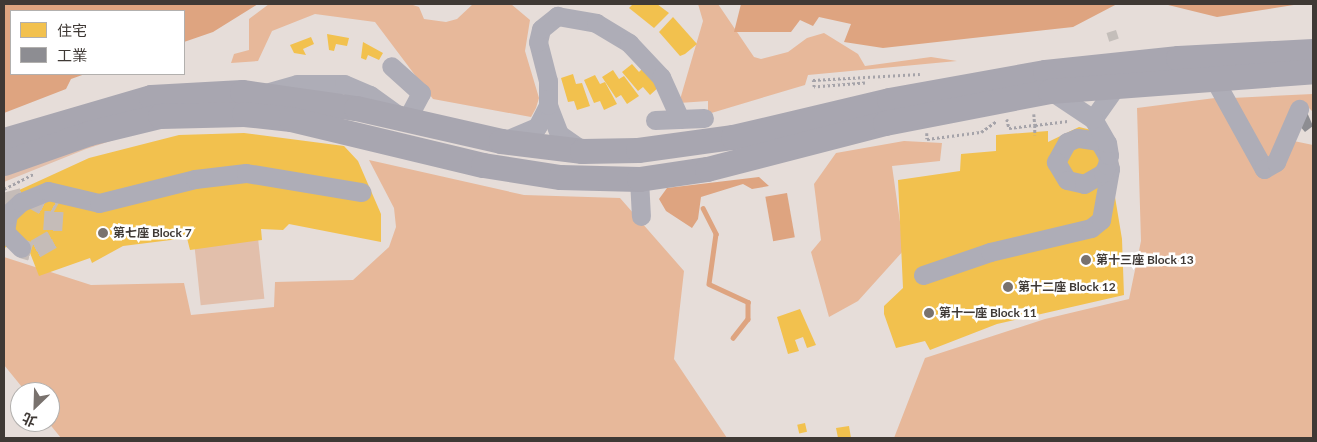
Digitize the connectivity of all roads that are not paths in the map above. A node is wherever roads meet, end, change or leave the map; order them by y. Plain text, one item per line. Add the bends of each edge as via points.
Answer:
1 (1313, 51) edge
2 (391, 66) dead end
3 (1313, 71) edge
4 (1213, 77) junction
5 (1117, 85) junction
6 (1042, 99) junction
7 (548, 105) junction
8 (1299, 109) dead end
9 (704, 118) dead end
10 (680, 119) junction
11 (655, 120) dead end
12 (1084, 120) junction
13 (406, 121) junction
14 (4, 140) edge
15 (501, 142) junction
16 (582, 150) junction
17 (4, 163) edge
18 (639, 179) junction
19 (361, 192) dead end
20 (641, 216) dead end
21 (21, 248) dead end
22 (923, 276) dead end

1 - 16 main road via 1178,58 1045,72 898,99 701,143
2 - 13 street via 421,93
3 - 4 main road
4 - 5 main road
4 - 8 street via 1264,168 1276,162
5 - 6 main road
5 - 12 street
6 - 12 street
6 - 18 main road via 885,123 707,169
7 - 10 street via 538,38 548,21 566,15 608,29 639,51 661,77
7 - 15 street via 537,127
7 - 16 street via 559,134
9 - 10 street
10 - 11 street
12 - 22 street via 1107,143 1108,160 1106,210 1090,228 990,252
13 - 14 main road via 264,93 151,97
13 - 15 main road
15 - 16 main road
17 - 18 main road via 89,133 160,116 244,114 291,120 483,165 560,177
18 - 20 street
19 - 21 street via 246,173 195,179 99,203 48,191 21,202 8,214 5,232

